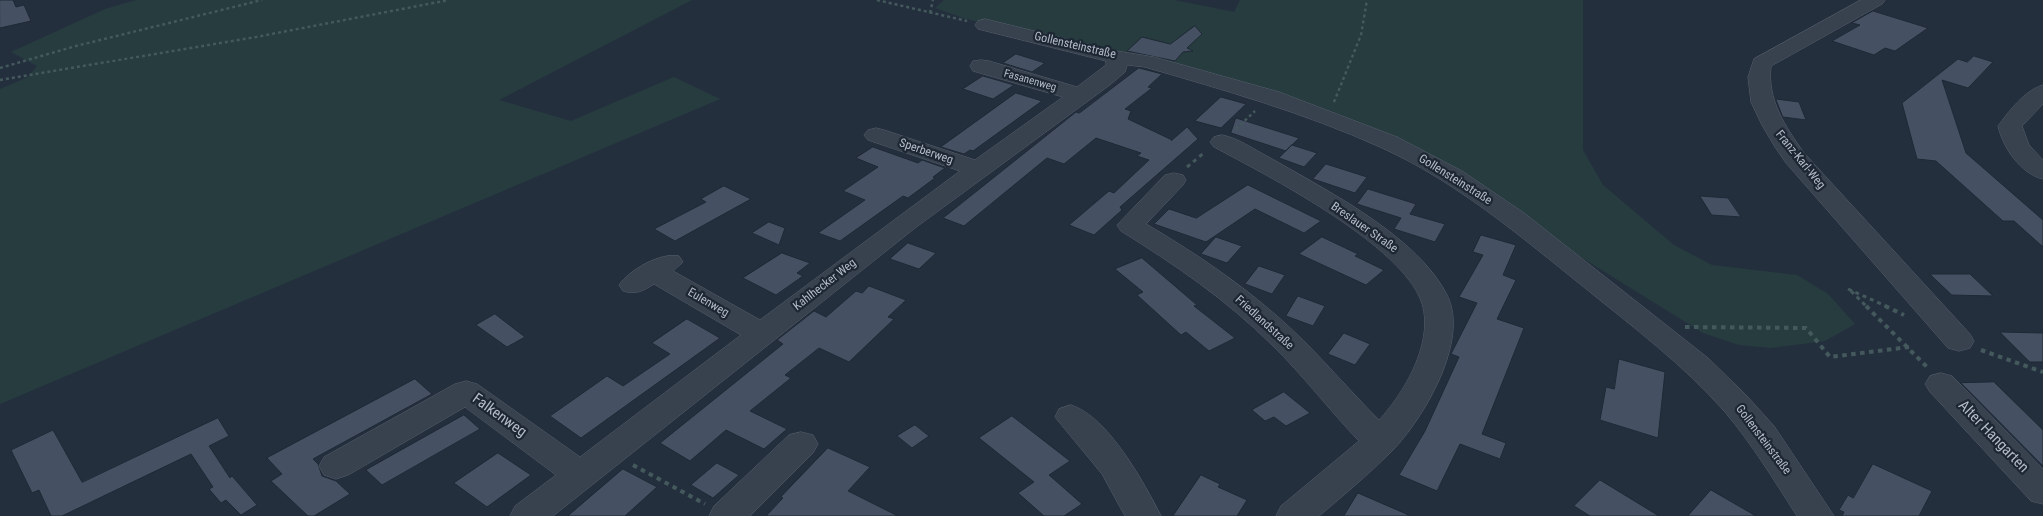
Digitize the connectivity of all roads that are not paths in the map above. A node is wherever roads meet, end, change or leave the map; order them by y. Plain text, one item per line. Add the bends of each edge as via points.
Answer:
1 (1875, 0) edge
2 (984, 25) road end
3 (1116, 57) junction
4 (981, 66) dead end
5 (2043, 92) edge
6 (1080, 96) junction
7 (876, 134) dead end
8 (1222, 142) road end
9 (977, 169) junction
10 (2043, 172) edge
11 (1174, 180) road end
12 (653, 273) dead end
13 (762, 334) junction
14 (1959, 341) road end
15 (1941, 384) road end
16 (1071, 417) dead end
17 (1380, 442) junction
18 (801, 444) dead end
19 (336, 466) dead end
20 (581, 475) junction
21 (2043, 491) edge
22 (718, 511) edge
23 (528, 516) edge
24 (1143, 516) edge
25 (1294, 516) edge
26 (1816, 516) edge

1 - 14 street, Franz-Karl-Weg via 1761,63 1758,74 1762,105 1795,158
2 - 3 street, Gollensteinstraße
3 - 6 street, Kahlhecker Weg via 1117,67
3 - 26 street, Gollensteinstraße via 1146,61 1270,97 1389,142 1453,176 1515,219 1697,365 1762,435
4 - 6 street, Fasanenweg
5 - 10 street via 2010,126 2012,137 2022,152
6 - 9 street, Kahlhecker Weg
7 - 9 street, Sperberweg
8 - 17 street, Breslauer Straße via 1302,187 1397,250 1425,281 1440,321 1426,376 1407,409
9 - 13 street, Kahlhecker Weg
11 - 17 street, Friedlandstraße via 1130,225 1251,309 1284,339
12 - 13 street, Eulenweg
13 - 20 street, Kahlhecker Weg
15 - 21 street, Alter Hangarten
16 - 24 street via 1114,465
17 - 25 street, Breslauer Straße
18 - 22 street
19 - 20 street, Falkenweg via 466,392
20 - 23 street, Kahlhecker Weg

